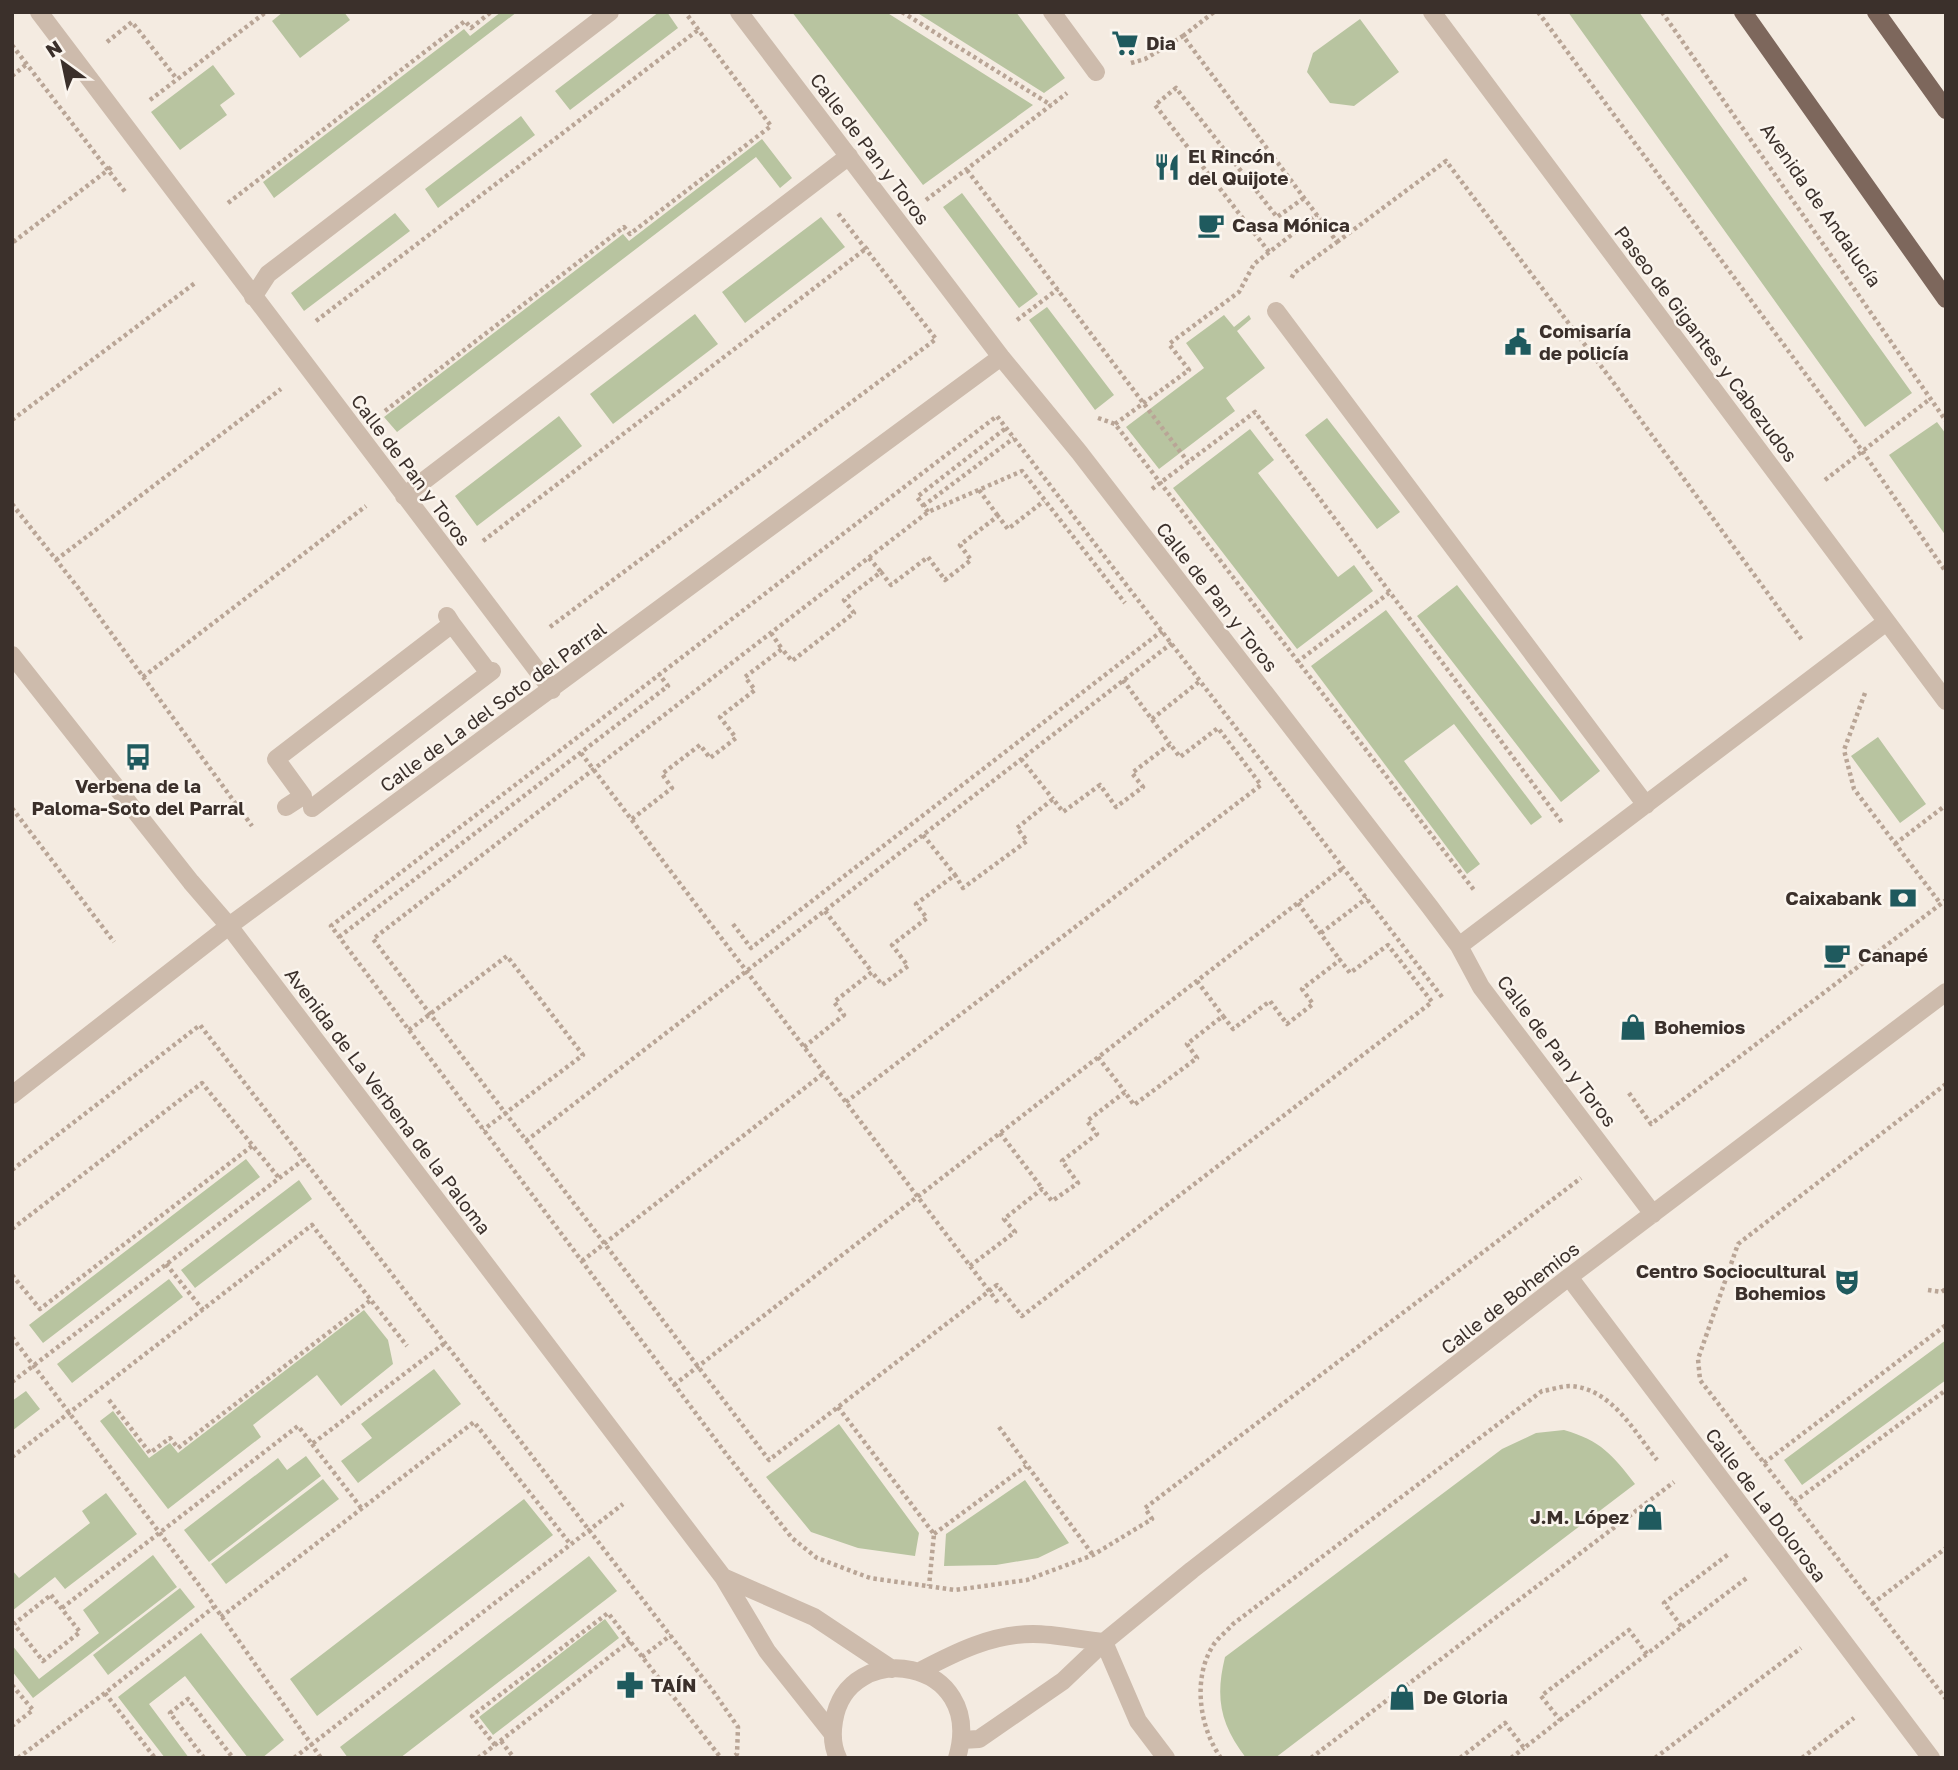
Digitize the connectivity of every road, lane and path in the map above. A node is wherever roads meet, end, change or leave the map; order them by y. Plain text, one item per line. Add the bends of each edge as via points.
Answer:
1 (38, 12) edge
2 (266, 12) edge
3 (491, 12) edge
4 (610, 12) edge
5 (685, 12) edge
6 (739, 12) edge
7 (902, 12) edge
8 (1052, 12) edge
9 (1213, 12) edge
10 (1432, 12) edge
11 (1538, 12) edge
12 (1662, 12) edge
13 (1743, 12) edge
14 (1876, 12) edge
15 (698, 30) junction
16 (1182, 36) junction
17 (12, 45) edge
18 (113, 53) dead end
19 (27, 64) junction
20 (1096, 72) joint
21 (12, 76) edge
22 (177, 79) junction
23 (142, 90) dead end
24 (1059, 99) dead end
25 (1051, 105) junction
26 (1946, 110) edge
27 (849, 156) junction
28 (967, 170) junction
29 (1304, 198) junction
30 (925, 201) dead end
31 (836, 211) dead end
32 (1317, 215) junction
33 (899, 223) junction
34 (200, 225) junction
35 (1337, 242) junction
36 (12, 243) edge
37 (866, 249) junction
38 (1269, 252) junction
39 (195, 283) dead end
40 (1058, 289) junction
41 (253, 297) junction
42 (1946, 299) edge
43 (1276, 312) joint
44 (1017, 320) dead end
45 (288, 343) junction
46 (1001, 356) junction
47 (308, 369) junction
48 (1930, 399) junction
49 (1144, 402) junction
50 (12, 420) edge
51 (1946, 421) edge
52 (1115, 425) dead end
53 (1006, 428) junction
54 (356, 433) junction
55 (1014, 438) junction
56 (1863, 452) junction
57 (1188, 462) junction
58 (979, 490) junction
59 (404, 496) junction
60 (1044, 501) junction
61 (1797, 501) junction
62 (12, 504) edge
63 (366, 506) dead end
64 (923, 506) junction
65 (1123, 510) junction
66 (928, 512) junction
67 (998, 516) junction
68 (869, 558) junction
69 (56, 560) junction
70 (455, 563) junction
71 (881, 572) junction
72 (1946, 572) edge
73 (1389, 593) junction
74 (1125, 603) dead end
75 (1885, 623) junction
76 (1162, 631) junction
77 (771, 633) junction
78 (1802, 639) dead end
79 (1172, 643) junction
80 (521, 649) junction
81 (782, 649) junction
82 (12, 654) edge
83 (1297, 662) dead end
84 (659, 674) junction
85 (143, 677) junction
86 (1123, 680) junction
87 (1200, 681) junction
88 (552, 690) junction
89 (1865, 693) dead end
90 (1946, 701) edge
91 (1152, 719) junction
92 (1170, 744) junction
93 (581, 753) junction
94 (1021, 759) junction
95 (593, 769) junction
96 (1053, 799) junction
97 (1646, 805) junction
98 (311, 806) junction
99 (1946, 806) edge
100 (286, 807) joint
101 (12, 808) edge
102 (632, 819) junction
103 (923, 835) junction
104 (1895, 844) junction
105 (1583, 853) junction
106 (1343, 868) junction
107 (955, 876) junction
108 (1367, 898) junction
109 (1946, 900) edge
110 (1297, 903) junction
111 (1940, 903) junction
112 (825, 911) junction
113 (733, 924) dead end
114 (229, 926) junction
115 (1321, 933) junction
116 (339, 937) junction
117 (114, 942) dead end
118 (1459, 946) junction
119 (1340, 960) junction
120 (746, 971) junction
121 (872, 972) junction
122 (1197, 981) junction
123 (1946, 992) edge
124 (1443, 998) dead end
125 (430, 1014) junction
126 (1223, 1016) junction
127 (409, 1030) junction
128 (804, 1047) junction
129 (1098, 1057) junction
130 (824, 1073) junction
131 (1946, 1084) edge
132 (1125, 1092) junction
133 (1629, 1093) dead end
134 (12, 1095) edge
135 (846, 1102) junction
136 (505, 1113) junction
137 (483, 1130) junction
138 (1000, 1133) junction
139 (526, 1141) junction
140 (252, 1146) junction
141 (303, 1160) junction
142 (12, 1170) edge
143 (1582, 1177) dead end
144 (279, 1178) junction
145 (1042, 1189) junction
146 (918, 1197) junction
147 (1653, 1214) junction
148 (12, 1229) edge
149 (604, 1244) junction
150 (582, 1261) junction
151 (166, 1264) junction
152 (970, 1266) junction
153 (12, 1275) edge
154 (1569, 1277) junction
155 (1946, 1289) edge
156 (1928, 1290) dead end
157 (989, 1291) junction
158 (371, 1300) junction
159 (999, 1304) dead end
160 (203, 1310) junction
161 (1946, 1325) edge
162 (12, 1337) edge
163 (445, 1343) junction
164 (407, 1346) dead end
165 (34, 1365) junction
166 (698, 1367) junction
167 (12, 1382) edge
168 (674, 1385) junction
169 (1946, 1390) edge
170 (109, 1400) dead end
171 (838, 1407) junction
172 (70, 1413) junction
173 (999, 1427) dead end
174 (312, 1444) junction
175 (12, 1457) edge
176 (1658, 1461) dead end
177 (1763, 1463) junction
178 (1026, 1466) junction
179 (1666, 1471) dead end
180 (651, 1482) junction
181 (1674, 1482) junction
182 (1682, 1492) dead end
183 (1794, 1502) junction
184 (362, 1509) junction
185 (589, 1531) junction
186 (159, 1533) junction
187 (934, 1534) junction
188 (1722, 1543) dead end
189 (571, 1545) junction
190 (1946, 1548) edge
191 (1730, 1553) junction
192 (1093, 1555) junction
193 (1736, 1561) dead end
194 (1742, 1569) dead end
195 (723, 1577) junction
196 (1748, 1577) junction
197 (929, 1586) junction
198 (1755, 1587) dead end
199 (1872, 1604) junction
200 (214, 1607) junction
201 (62, 1608) junction
202 (221, 1617) junction
203 (1682, 1627) junction
204 (671, 1635) junction
205 (1793, 1637) dead end
206 (630, 1641) junction
207 (1104, 1642) junction
208 (1801, 1648) junction
209 (1647, 1654) junction
210 (642, 1657) junction
211 (1808, 1658) dead end
212 (892, 1669) junction
213 (920, 1671) junction
214 (12, 1685) edge
215 (105, 1693) junction
216 (1946, 1699) edge
217 (1847, 1708) dead end
218 (1854, 1718) junction
219 (1560, 1720) junction
220 (12, 1726) edge
221 (1862, 1728) dead end
222 (832, 1733) junction
223 (501, 1741) junction
224 (311, 1744) junction
225 (495, 1745) junction
226 (1524, 1748) junction
227 (960, 1749) edge
228 (19, 1758) edge
229 (155, 1758) edge
230 (204, 1758) edge
231 (233, 1758) edge
232 (293, 1758) edge
233 (321, 1758) edge
234 (478, 1758) edge
235 (514, 1758) edge
236 (721, 1758) edge
237 (732, 1758) edge
238 (838, 1758) edge
239 (1166, 1758) edge
240 (1221, 1758) edge
241 (1311, 1758) edge
242 (1460, 1758) edge
243 (1511, 1758) edge
244 (1655, 1758) edge
245 (1802, 1758) edge
246 (1931, 1758) edge

1 - 34 street, Calle de Pan y Toros
2 - 22 path
3 - 34 path via 471,28 465,21
4 - 41 street via 268,274
5 - 15 path
6 - 27 street, Calle de Pan y Toros
7 - 25 path
8 - 20 street
9 - 16 path
10 - 61 street, Paseo de Gigantes y Cabezudos
11 - 56 path
12 - 48 path, Avenida de Andalucía
13 - 42 main road
14 - 26 main road
15 - 45 path
15 - 54 path via 771,126 630,234 624,226
16 - 20 path via 1145,59
16 - 29 path
17 - 19 path
18 - 22 path via 105,43 132,22
19 - 21 path
19 - 36 path via 108,170
22 - 23 path via 150,100
24 - 25 path
25 - 28 path
27 - 33 street, Calle de Pan y Toros
27 - 59 street
28 - 30 path
28 - 40 path
29 - 32 path
29 - 38 path via 1278,217 1177,88 1155,105
31 - 37 path
32 - 35 path
32 - 38 path
33 - 37 path
33 - 46 street, Calle de Pan y Toros
34 - 41 street, Calle de Pan y Toros
35 - 43 path via 1294,272
35 - 78 path via 1446,161
37 - 70 path
37 - 80 path via 936,339
38 - 49 path via 1254,264 1239,292 1169,344 1189,370
39 - 50 path
40 - 44 path
40 - 49 path
41 - 45 street, Calle de Pan y Toros
43 - 97 street
45 - 47 street, Calle de Pan y Toros
46 - 65 street, Calle de Pan y Toros
46 - 88 street, Calle de La del Soto del Parral
47 - 54 street, Calle de Pan y Toros
47 - 69 path
48 - 51 path, Avenida de Andalucía
48 - 56 path
49 - 52 path
49 - 57 path
53 - 55 path
53 - 64 path via 916,497
53 - 84 path via 997,416
54 - 59 street, Calle de Pan y Toros
55 - 64 path
55 - 76 path
56 - 61 path
56 - 72 path
57 - 65 path
57 - 73 path via 1255,412
58 - 60 path via 1022,471
58 - 66 path
58 - 67 path
59 - 70 street, Calle de Pan y Toros
60 - 67 path via 1008,529
60 - 74 path
61 - 75 street, Paseo de Gigantes y Cabezudos
62 - 69 path
63 - 85 path
64 - 66 path
65 - 118 street, Calle de Pan y Toros
66 - 68 path
67 - 71 path via 960,545 971,560 944,580 928,558 891,585
68 - 71 path
68 - 77 path
69 - 85 path
70 - 80 street, Calle de Pan y Toros
71 - 81 path via 844,600 854,613 844,621 792,661
73 - 83 path
73 - 105 path
75 - 90 street, Paseo de Gigantes y Cabezudos
75 - 97 street
76 - 79 path
76 - 113 path via 751,948
77 - 81 path
77 - 95 path
79 - 86 path
79 - 87 path
80 - 88 street, Calle de Pan y Toros
81 - 102 path via 745,677 755,690 720,717 736,738 710,758 700,745 662,774 672,788
82 - 114 street, Avenida de La Verbena de la Paloma
84 - 93 path via 668,686
84 - 116 path via 331,926
85 - 100 path via 256,830
86 - 91 path
86 - 94 path
87 - 91 path
87 - 106 path
88 - 114 street, Calle de La del Soto del Parral
89 - 104 path via 1844,750 1854,789
91 - 92 path
92 - 96 path via 1132,772 1143,787 1116,807 1100,785 1063,812
92 - 135 path via 1180,757 1218,728 1261,785
93 - 95 path
93 - 116 path
94 - 96 path
94 - 103 path
95 - 102 path
95 - 125 path via 373,939
96 - 107 path via 1017,828 1027,841 964,888
97 - 105 street
98 - 98 street via 276,759 449,620 491,672
98 - 100 street
99 - 104 path
101 - 117 path
102 - 120 path
103 - 107 path
103 - 112 path
104 - 111 path
105 - 118 street
106 - 108 path
106 - 110 path
107 - 121 path via 916,904 927,918 892,945 908,966 883,985
108 - 115 path
108 - 124 path
109 - 111 path
110 - 115 path
110 - 122 path
111 - 133 path via 1651,1124
112 - 120 path
112 - 121 path
114 - 134 street, Calle de La del Soto del Parral
114 - 180 street, Avenida de La Verbena de la Paloma
115 - 119 path
116 - 127 path
118 - 147 street, Calle de Pan y Toros via 1481,986
119 - 126 path via 1302,989 1313,1004 1287,1024 1270,1001 1233,1029
119 - 157 path via 1350,973 1388,945 1432,1002 1022,1316 997,1285
120 - 128 path
120 - 139 path
121 - 128 path via 834,1002 844,1016
122 - 126 path
122 - 129 path
123 - 147 street, Calle de Bohemios
125 - 127 path
125 - 136 path
125 - 136 path via 507,956 583,1055
126 - 132 path via 1186,1044 1197,1058 1134,1105
127 - 137 path
128 - 130 path
129 - 132 path
129 - 138 path
130 - 135 path
130 - 149 path
131 - 177 path via 1738,1244 1698,1359 1700,1380
132 - 145 path via 1087,1121 1097,1134 1062,1161 1078,1183 1052,1202
135 - 146 path
136 - 137 path
136 - 139 path
137 - 150 path
138 - 145 path
138 - 146 path
139 - 149 path
140 - 144 path
140 - 148 path via 202,1083
140 - 153 path via 40,1310
141 - 142 path via 200,1025
141 - 144 path
141 - 163 path
143 - 192 path via 1145,1508 1152,1519
144 - 151 path
145 - 152 path via 1004,1219 1015,1232
146 - 152 path
146 - 166 path
147 - 154 street, Calle de Bohemios
149 - 150 path
149 - 166 path
150 - 168 path
151 - 160 path
151 - 165 path
152 - 157 path
154 - 207 street, Calle de Bohemios
154 - 246 street, Calle de La Dolorosa
155 - 156 path
157 - 159 path
157 - 171 path
158 - 160 path via 312,1226
158 - 164 path
158 - 170 path via 178,1448 170,1438 150,1453
160 - 172 path
161 - 177 path
162 - 165 path
163 - 174 path
163 - 185 path
165 - 167 path
165 - 172 path
166 - 168 path
166 - 171 path via 769,1460
168 - 197 path via 792,1538 817,1558 870,1578
169 - 183 path
171 - 187 path
172 - 175 path
172 - 186 path
173 - 178 path
174 - 184 path
174 - 186 path via 298,1426
176 - 240 path via 1615,1406 1594,1392 1569,1386 1542,1391 1233,1624 1215,1644 1204,1665 1202,1712 1211,1743
177 - 183 path
178 - 187 path
178 - 192 path
179 - 181 path
180 - 185 path
180 - 195 street, Avenida de La Verbena de la Paloma
181 - 182 path
181 - 241 path
183 - 199 path
184 - 189 path via 474,1422
184 - 202 path
185 - 189 path
185 - 204 path
186 - 200 path
186 - 201 path
187 - 197 path
188 - 191 path
189 - 224 path
190 - 199 path
191 - 193 path
191 - 203 path via 1664,1603
192 - 197 path via 1016,1582 955,1590
194 - 196 path
195 - 212 street, Avenida de La Verbena de la Paloma via 814,1617
195 - 222 street, Avenida de La Verbena de la Paloma via 767,1651
196 - 198 path
196 - 203 path
199 - 216 path
200 - 202 path
200 - 215 path
201 - 201 path via 51,1595 14,1624 43,1661 80,1632
202 - 224 path
203 - 209 path
204 - 210 path
204 - 237 path via 738,1727 737,1754
205 - 208 path
206 - 210 path
206 - 223 path
206 - 225 path via 608,1613 472,1716
207 - 213 street via 1034,1634 989,1639
207 - 227 street, Calle de Bohemios via 1063,1681
207 - 239 street via 1138,1721
208 - 211 path
208 - 244 path
209 - 219 path
209 - 219 path via 1629,1630 1541,1696
210 - 236 path
212 - 213 street
212 - 222 street via 860,1679 845,1694
213 - 227 street via 939,1682 953,1698 961,1718
214 - 220 path via 33,1710
215 - 228 path
215 - 229 path
217 - 218 path
218 - 221 path
218 - 245 path
219 - 226 path
222 - 238 street
223 - 225 path
223 - 235 path
224 - 232 path
224 - 233 path
225 - 234 path
226 - 242 path via 1505,1723
226 - 243 path
230 - 231 path via 170,1713 188,1699

